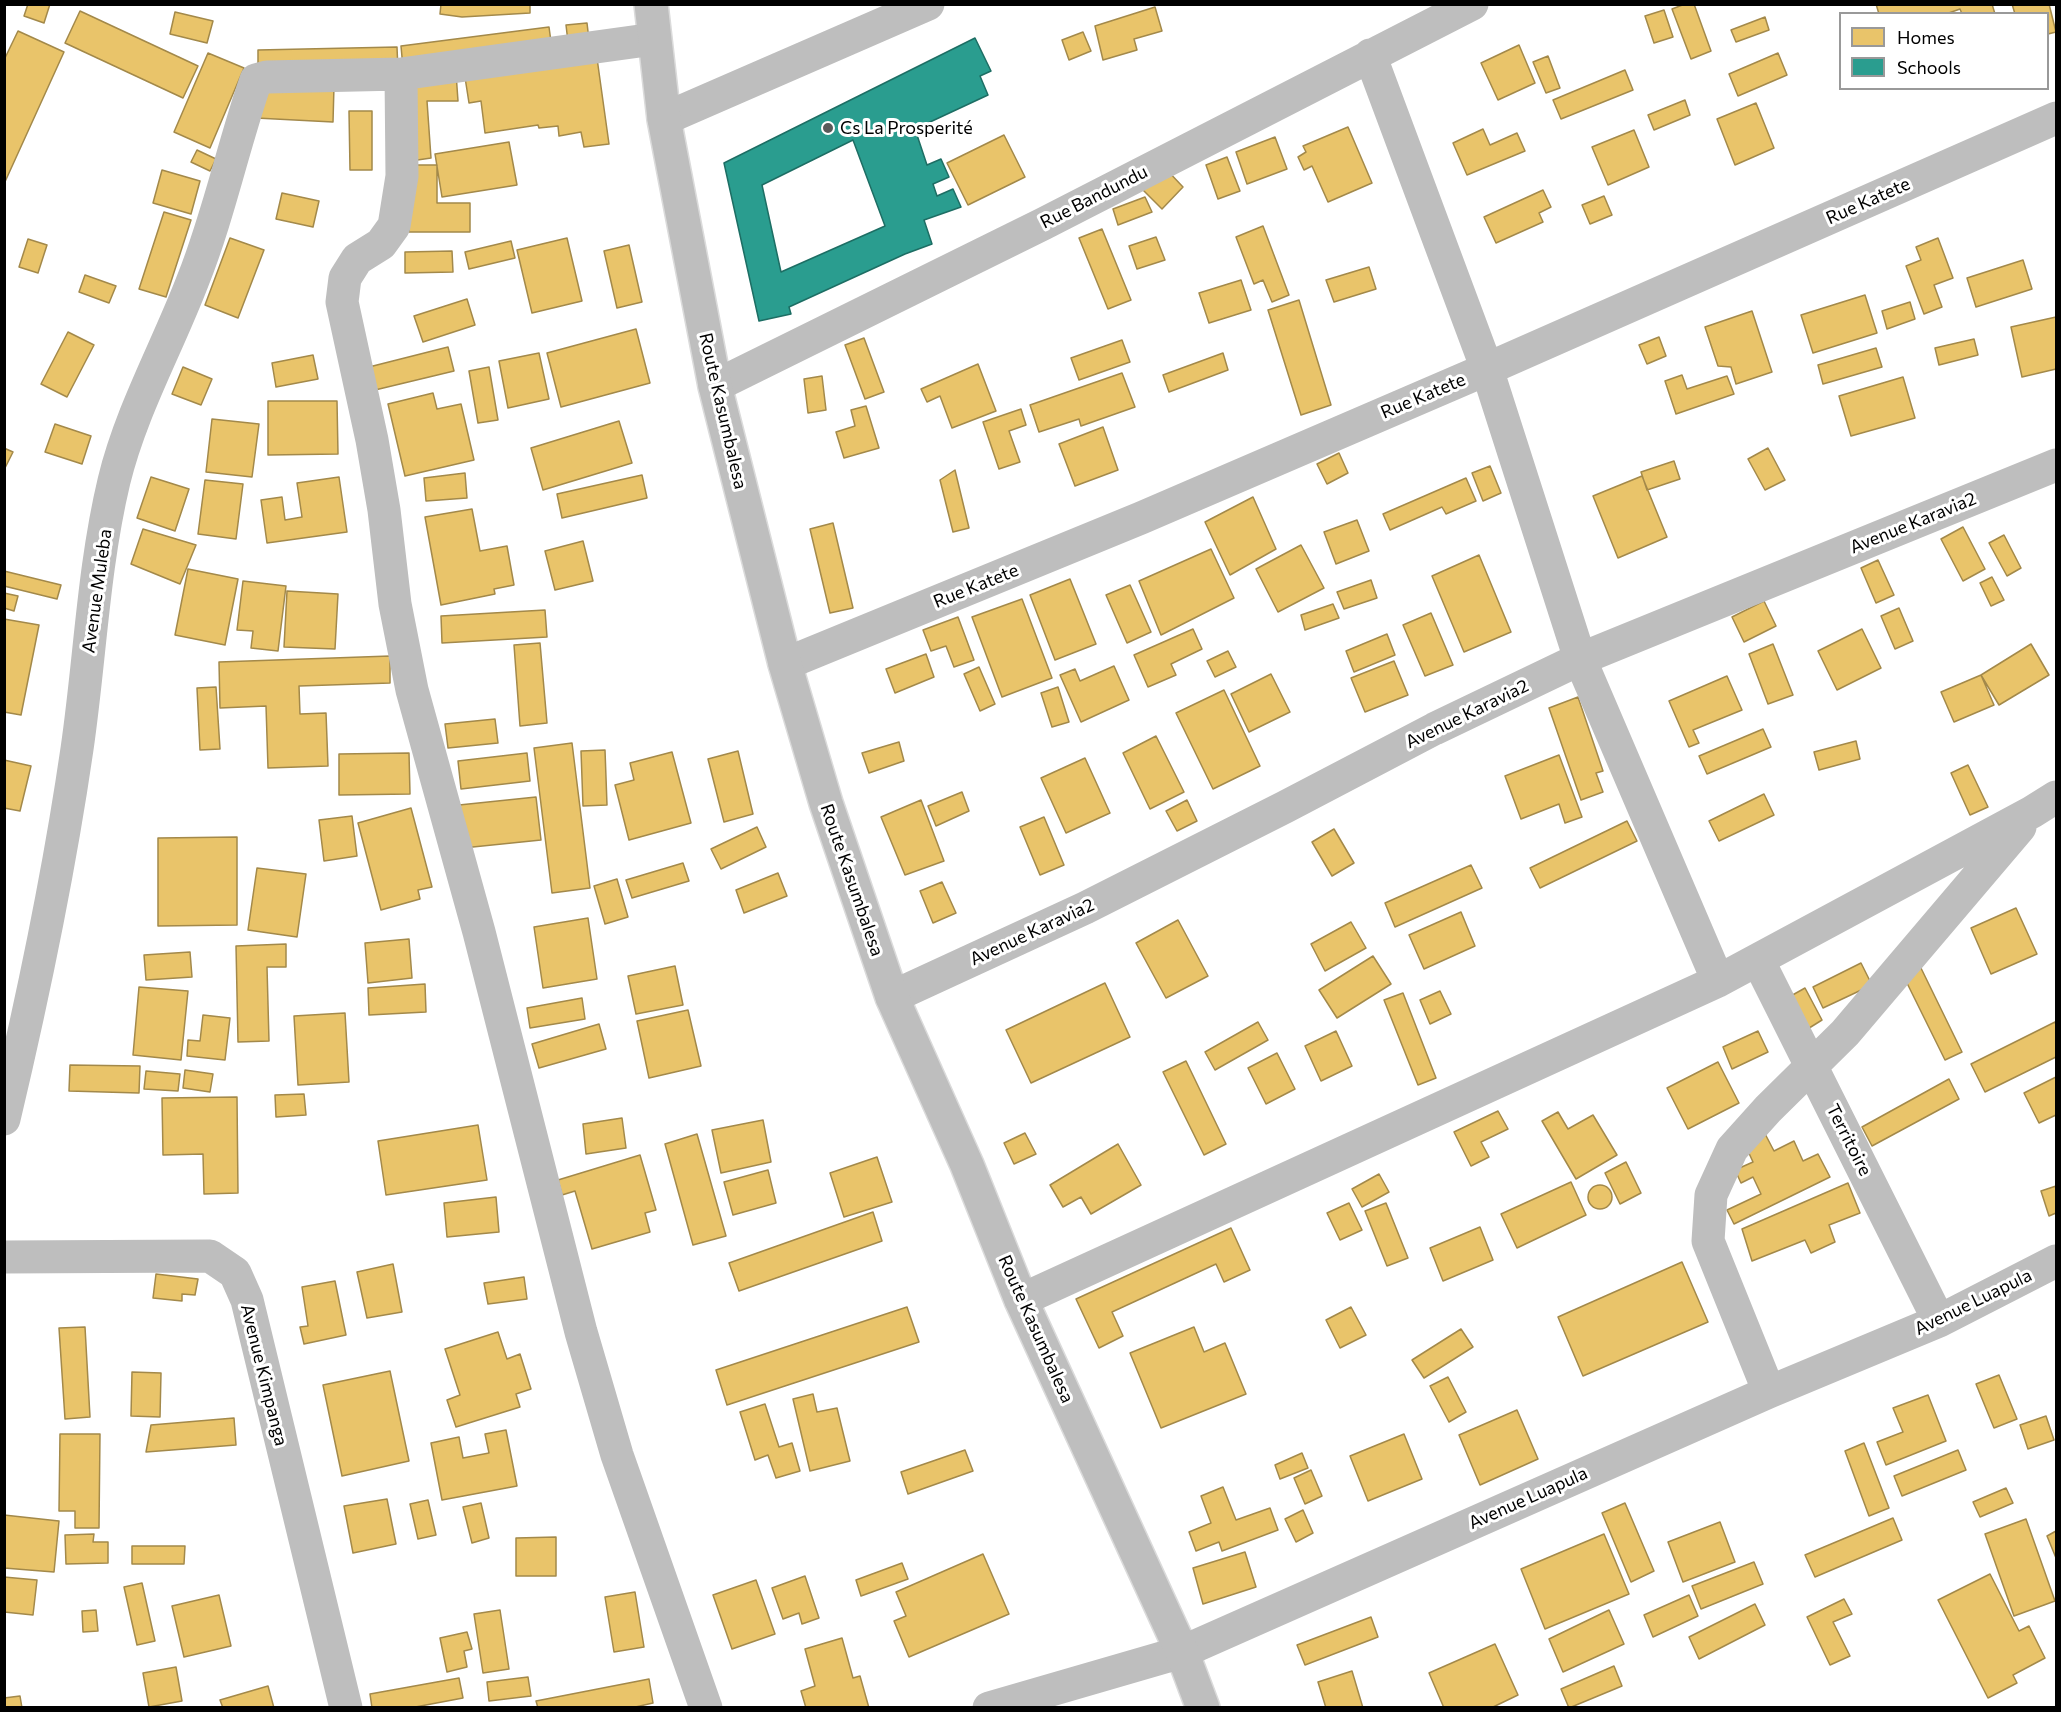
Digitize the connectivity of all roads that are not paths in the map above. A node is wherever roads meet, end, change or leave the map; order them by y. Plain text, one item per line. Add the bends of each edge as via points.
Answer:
1 (651, 4) edge
2 (928, 4) edge
3 (1472, 4) edge
4 (654, 39) junction
5 (1370, 55) junction
6 (401, 74) junction
7 (664, 119) junction
8 (2055, 125) edge
9 (1488, 369) junction
10 (715, 386) junction
11 (2056, 465) edge
12 (1580, 659) junction
13 (785, 664) junction
14 (2056, 781) edge
15 (2044, 805) edge
16 (1758, 960) junction
17 (1718, 981) junction
18 (892, 997) junction
19 (1811, 1065) junction
20 (4, 1119) edge
21 (4, 1257) edge
22 (2056, 1261) edge
23 (1021, 1300) junction
24 (1939, 1321) junction
25 (1769, 1392) junction
26 (1182, 1652) junction
27 (346, 1707) edge
28 (706, 1707) edge
29 (989, 1707) edge
30 (1203, 1707) edge

1 - 4 main road, Route Kasumbalesa
2 - 7 main road
3 - 5 main road, Rue Bandundu
4 - 6 main road
4 - 7 main road, Route Kasumbalesa
5 - 9 main road
5 - 10 main road, Rue Bandundu via 1043,224
6 - 20 main road, Avenue Muleba via 256,80 200,260 140,402 114,481 95,586 78,748 52,896
6 - 28 main road via 402,176 394,226 381,244 357,259 345,278 342,302 372,440 397,615 412,690 584,1343 617,1455
7 - 10 main road, Route Kasumbalesa
8 - 9 main road, Rue Katete
9 - 12 main road
9 - 13 main road, Rue Katete
10 - 13 main road, Route Kasumbalesa
11 - 12 main road, Avenue Karavia2
12 - 17 main road
12 - 18 main road, Avenue Karavia2 via 1434,729 1085,908
13 - 18 main road, Route Kasumbalesa via 826,803
14 - 15 main road
15 - 16 main road
15 - 19 main road via 1845,1033
16 - 17 main road
16 - 19 main road, Territoire
17 - 23 main road
18 - 23 main road, Route Kasumbalesa via 967,1165
19 - 24 main road, Territoire
19 - 25 main road via 1732,1149 1711,1196 1708,1241
21 - 27 main road, Avenue Kimpanga via 210,1256 235,1273 247,1300
22 - 24 main road, Avenue Luapula
23 - 26 main road, Route Kasumbalesa
24 - 25 main road, Avenue Luapula
25 - 26 main road, Avenue Luapula
26 - 29 main road, Avenue Luapula
26 - 30 main road, Route Kasumbalesa

